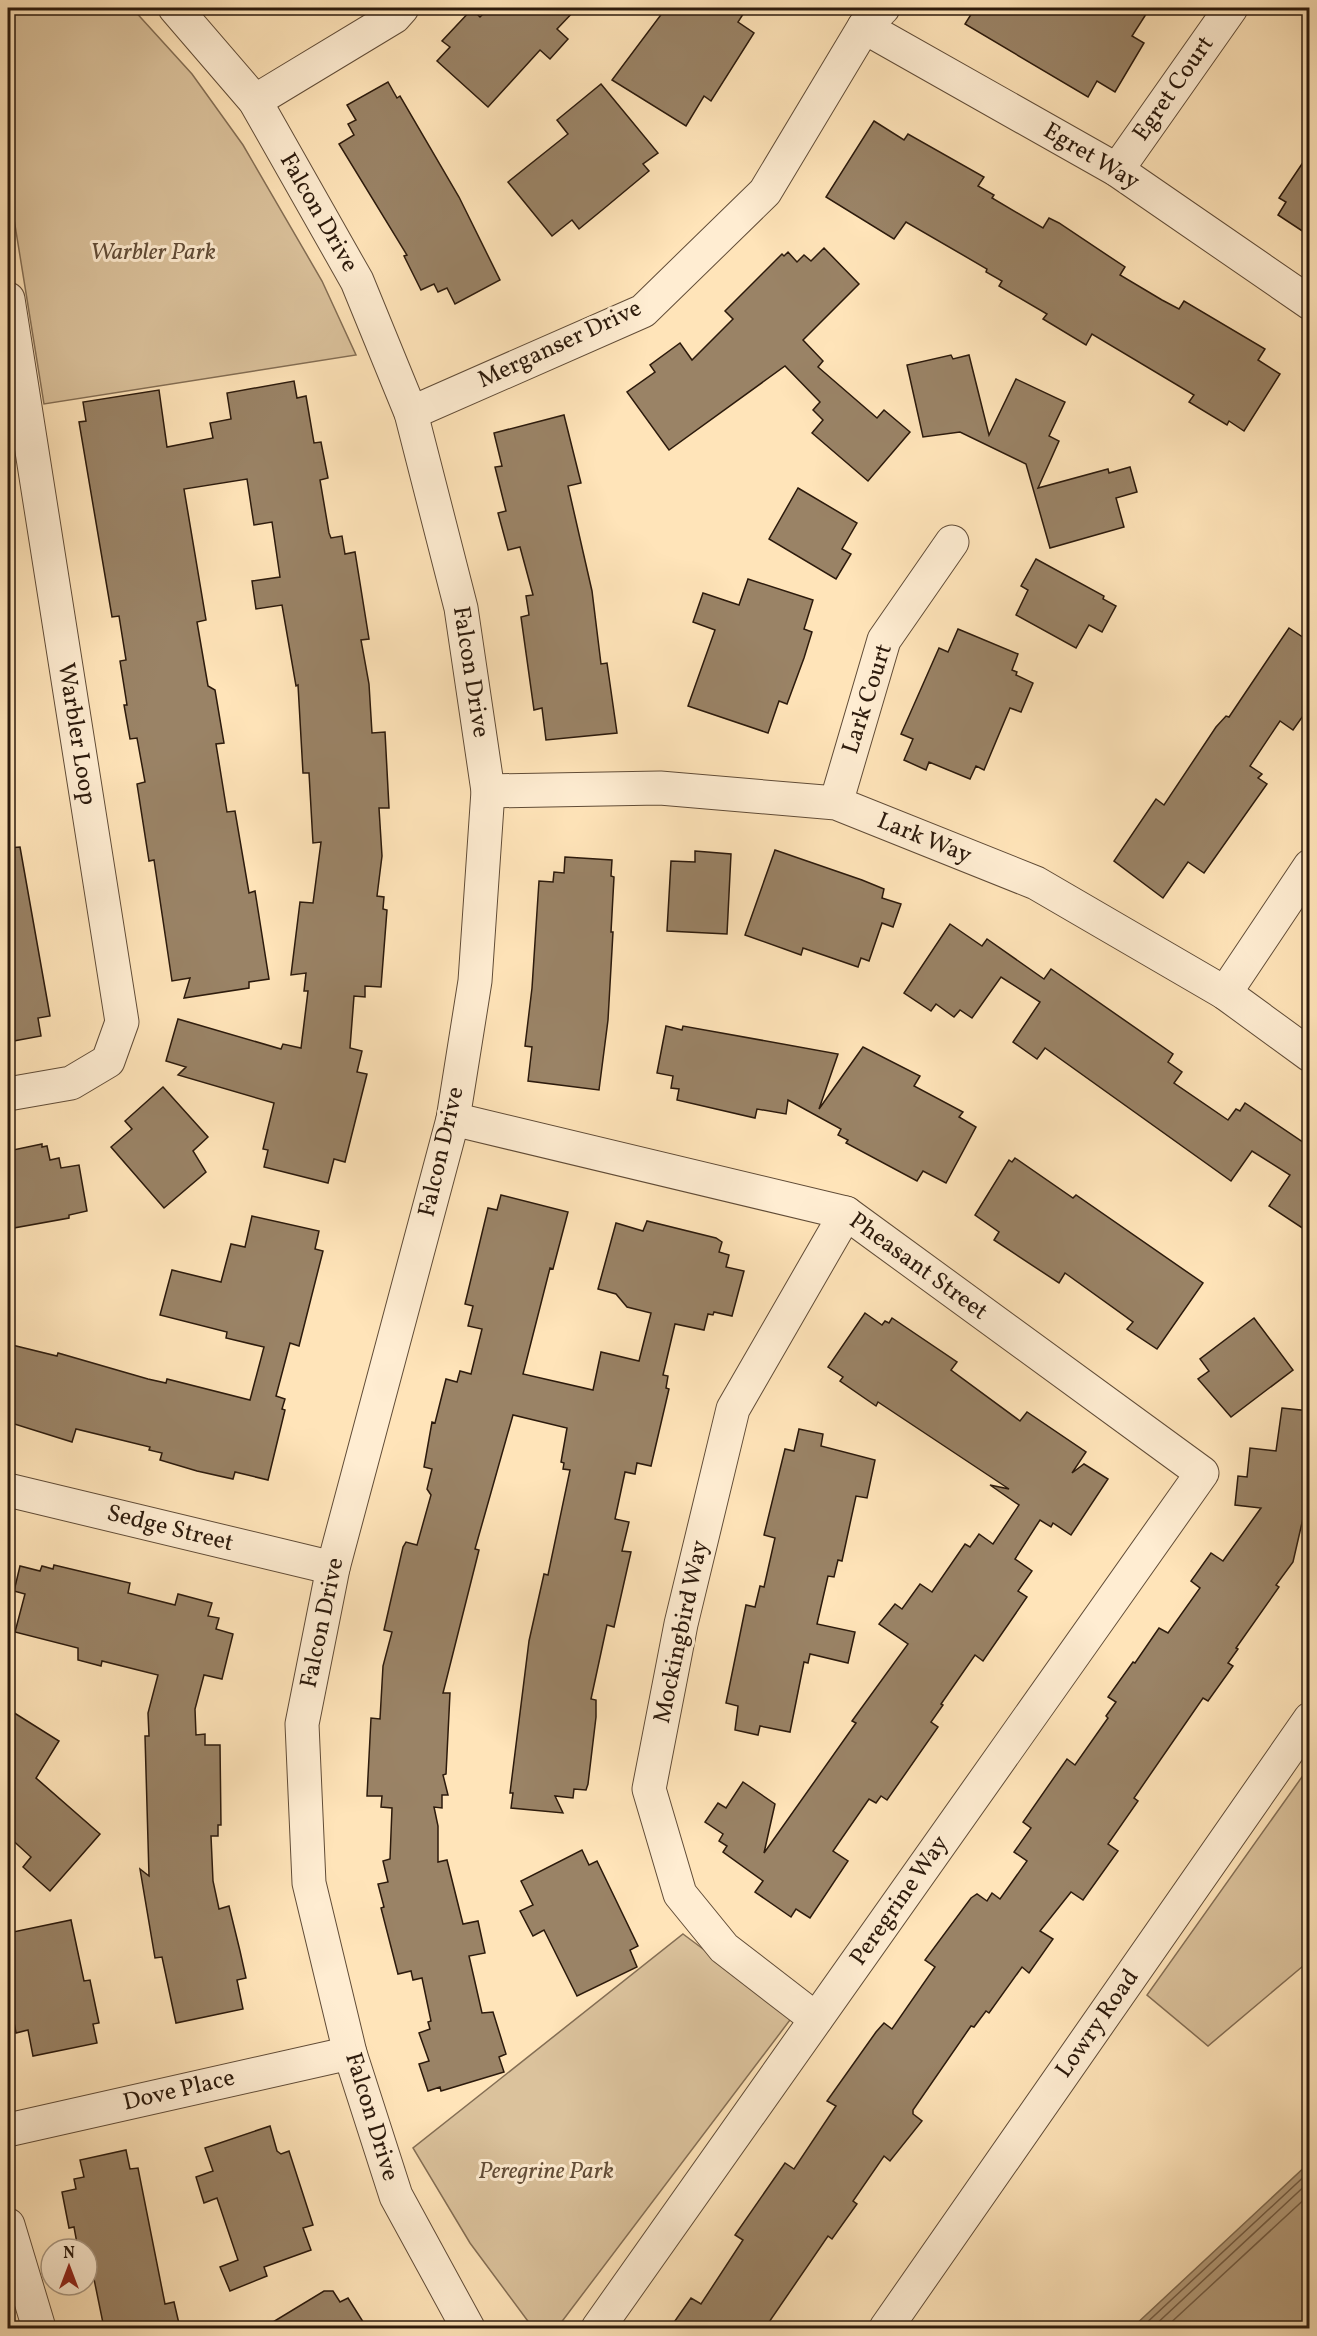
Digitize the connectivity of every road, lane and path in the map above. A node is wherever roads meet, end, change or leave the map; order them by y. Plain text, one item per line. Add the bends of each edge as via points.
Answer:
1 (175, 8) edge
2 (402, 8) edge
3 (1231, 8) edge
4 (871, 14) edge
5 (255, 101) junction
6 (1117, 170) junction
7 (8, 299) edge
8 (1310, 303) edge
9 (411, 413) junction
10 (952, 542) dead end
11 (488, 791) junction
12 (836, 803) junction
13 (1310, 866) edge
14 (1225, 993) junction
15 (1310, 1055) edge
16 (8, 1094) edge
17 (453, 1119) junction
18 (846, 1213) junction
19 (1202, 1473) joint
20 (8, 1490) edge
21 (333, 1568) junction
22 (1310, 1719) edge
23 (816, 2019) junction
24 (350, 2053) junction
25 (8, 2130) edge
26 (8, 2225) edge
27 (39, 2328) edge
28 (468, 2328) edge
29 (598, 2328) edge
30 (886, 2328) edge

1 - 5 street, Falcon Drive
2 - 5 street via 394,17
3 - 6 street, Egret Court
4 - 6 street, Egret Way
4 - 9 street, Merganser Drive via 765,192 643,311
5 - 9 street, Falcon Drive via 357,281
6 - 8 street, Egret Way
7 - 16 street, Warbler Loop via 122,1022 108,1061 71,1083
9 - 11 street, Falcon Drive via 461,608
10 - 12 street, Lark Court via 884,640
11 - 12 street, Lark Way via 660,788
11 - 17 street, Falcon Drive via 475,981
12 - 14 street, Lark Way via 1036,883
13 - 14 street
14 - 15 street, Lark Way
17 - 18 street, Pheasant Street
17 - 21 street, Falcon Drive
18 - 19 street, Pheasant Street
18 - 23 street, Mockingbird Way via 733,1409 681,1624 649,1789 680,1894 724,1948
19 - 23 street, Peregrine Way
20 - 21 street, Sedge Street
21 - 24 street, Falcon Drive via 302,1724 309,1883
22 - 30 street, Lowry Road
23 - 29 street, Peregrine Way
24 - 25 street, Dove Place
24 - 28 street, Falcon Drive via 396,2196
26 - 27 street

